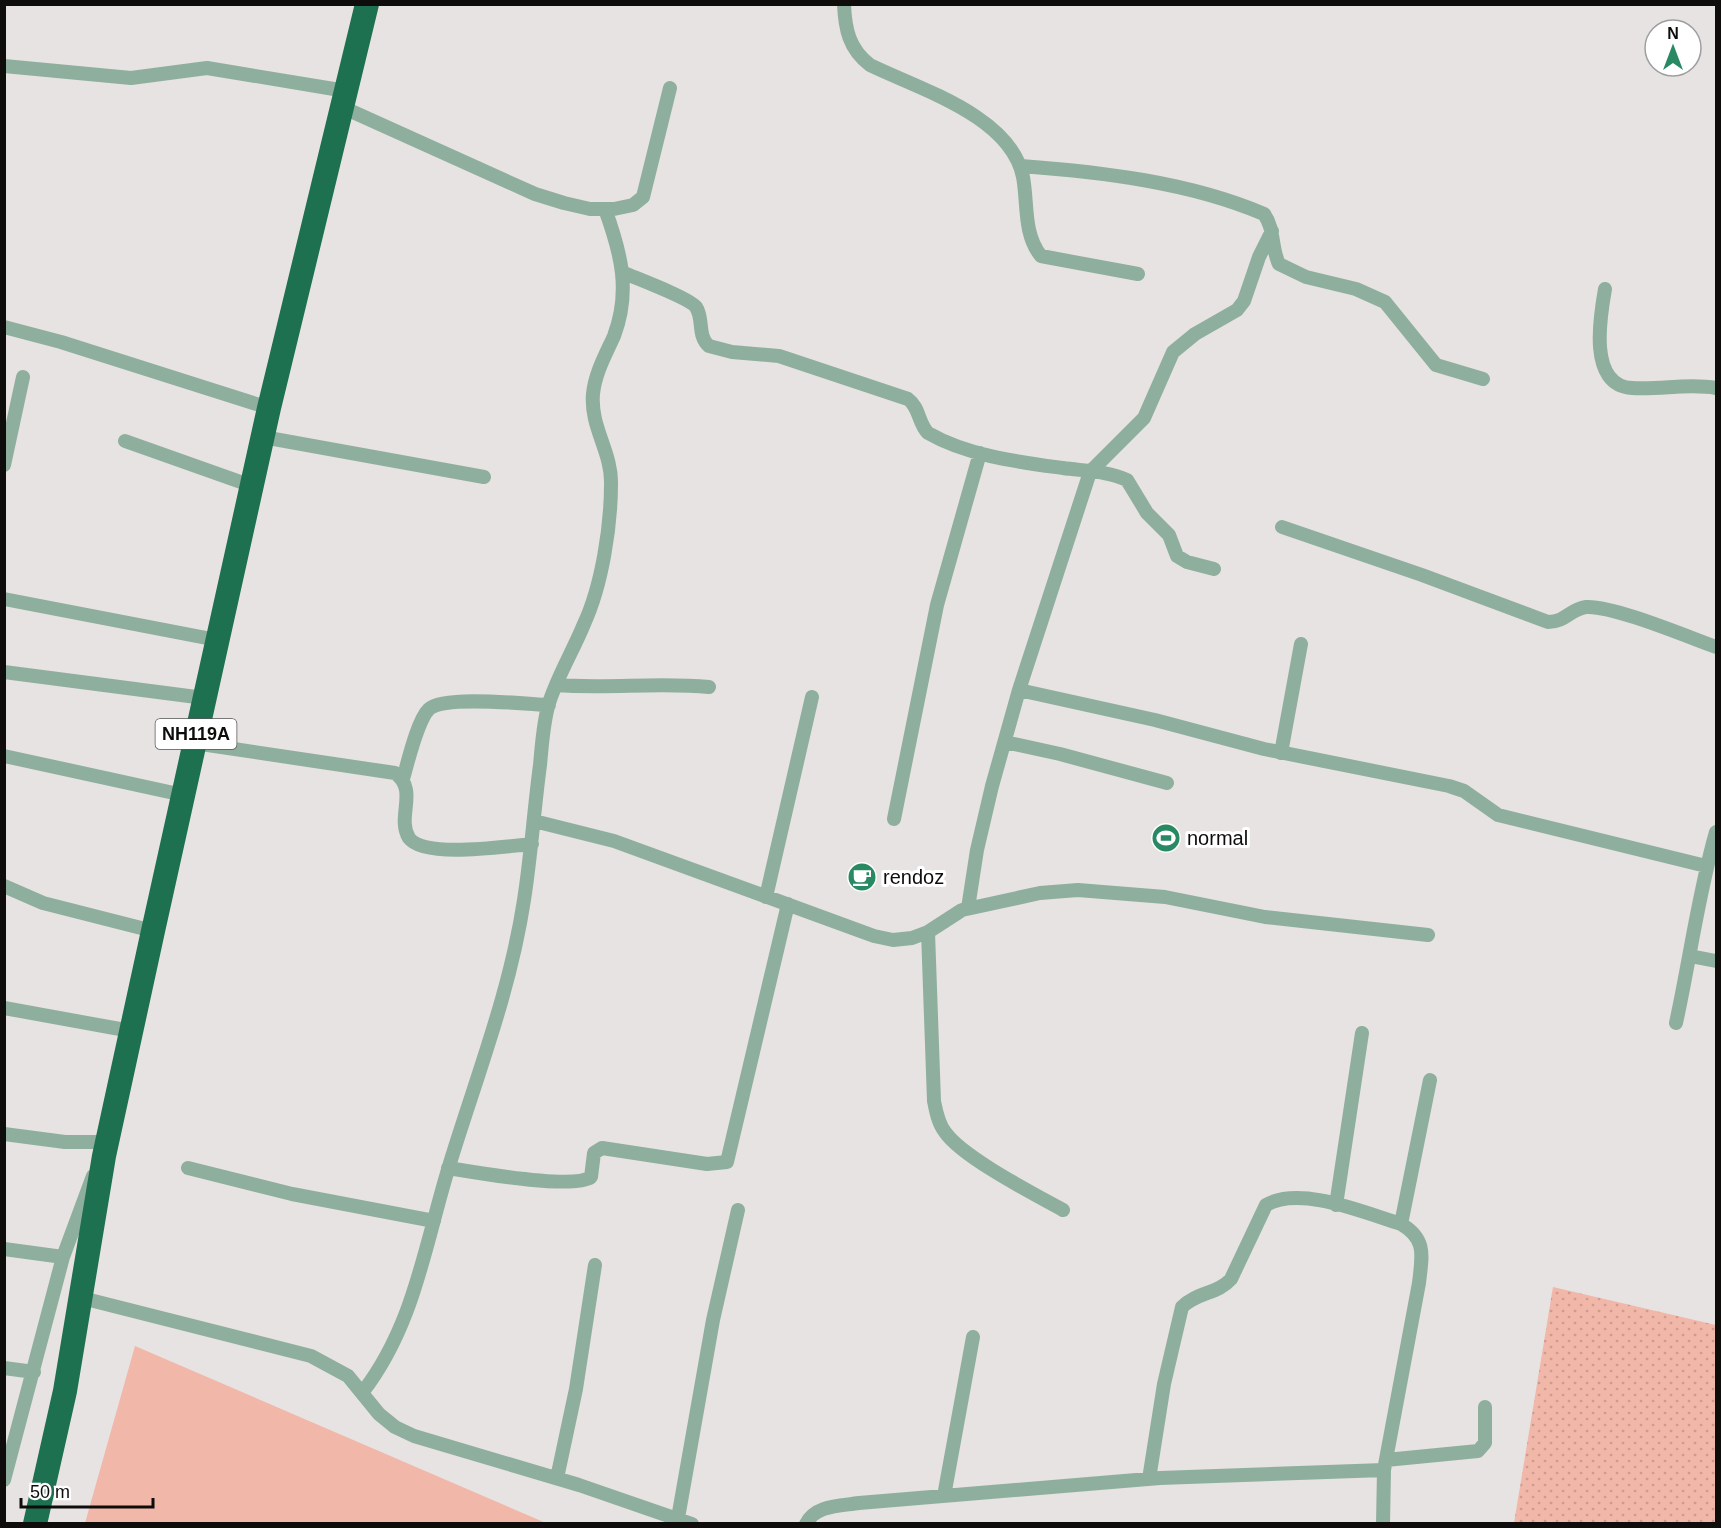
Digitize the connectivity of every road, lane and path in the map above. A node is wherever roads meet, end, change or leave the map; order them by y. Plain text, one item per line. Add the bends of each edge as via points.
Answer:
1 (367, 4) edge
2 (844, 4) edge
3 (4, 66) edge
4 (670, 88) dead end
5 (344, 99) junction
6 (1021, 166) junction
7 (605, 209) junction
8 (1272, 231) junction
9 (624, 273) junction
10 (1138, 274) dead end
11 (1605, 289) dead end
12 (4, 327) edge
13 (23, 377) dead end
14 (1482, 379) dead end
15 (1716, 388) edge
16 (269, 408) junction
17 (263, 437) junction
18 (125, 441) dead end
19 (980, 453) junction
20 (4, 465) edge
21 (1090, 472) junction
22 (484, 477) dead end
23 (252, 486) junction
24 (1282, 527) dead end
25 (1214, 569) dead end
26 (4, 599) edge
27 (217, 640) junction
28 (1300, 644) dead end
29 (1716, 647) edge
30 (4, 672) edge
31 (556, 685) junction
32 (709, 687) dead end
33 (1019, 690) junction
34 (812, 697) dead end
35 (204, 698) junction
36 (549, 705) junction
37 (194, 742) junction
38 (1005, 742) junction
39 (1281, 753) junction
40 (4, 756) edge
41 (403, 779) junction
42 (1167, 783) dead end
43 (183, 795) junction
44 (894, 819) dead end
45 (534, 821) junction
46 (1716, 832) edge
47 (532, 844) junction
48 (1706, 866) junction
49 (4, 886) edge
50 (766, 897) junction
51 (788, 904) junction
52 (968, 908) junction
53 (153, 931) junction
54 (928, 932) junction
55 (1428, 935) dead end
56 (1690, 956) junction
57 (1716, 961) edge
58 (4, 1008) edge
59 (1677, 1023) dead end
60 (131, 1031) junction
61 (1362, 1033) dead end
62 (1430, 1080) dead end
63 (4, 1134) edge
64 (105, 1149) junction
65 (188, 1168) dead end
66 (448, 1168) junction
67 (1336, 1205) junction
68 (738, 1210) dead end
69 (1063, 1210) dead end
70 (434, 1221) junction
71 (1401, 1224) junction
72 (4, 1249) edge
73 (63, 1257) junction
74 (595, 1265) dead end
75 (82, 1298) junction
76 (973, 1337) dead end
77 (4, 1368) edge
78 (34, 1372) junction
79 (362, 1393) junction
80 (1485, 1407) dead end
81 (1385, 1465) junction
82 (557, 1478) junction
83 (1149, 1479) junction
84 (4, 1480) edge
85 (944, 1496) junction
86 (678, 1518) junction
87 (35, 1524) edge
88 (692, 1524) edge
89 (806, 1524) edge
90 (1383, 1524) edge

1 - 5 highway, NH119A
2 - 6 street via 848,32 858,56 983,122 1011,148
3 - 5 street via 131,78 207,68
4 - 7 street via 643,197 633,205
5 - 7 street via 535,194 581,207
5 - 16 highway, NH119A
6 - 8 street via 1175,187 1264,214
6 - 10 street via 1030,236 1041,256
7 - 9 street
8 - 14 street via 1279,264 1306,277 1356,289 1385,302 1436,365
8 - 21 street via 1244,301 1230,315 1195,334 1173,352 1144,418
9 - 19 street via 693,304 709,346 779,357 908,399 915,404 928,433
9 - 31 street via 618,324 593,390 594,423 609,460 611,484 602,561 586,621
11 - 15 street via 1599,336 1604,366 1618,385
12 - 16 street
13 - 20 street
16 - 17 highway, NH119A
17 - 22 street
17 - 23 highway, NH119A
18 - 23 street
19 - 21 street
19 - 44 street via 935,616
21 - 25 street via 1127,480 1147,513 1169,535 1181,559
21 - 33 street
23 - 27 highway, NH119A
24 - 29 street via 1548,622 1562,621 1585,607 1598,608
26 - 27 street
27 - 35 highway, NH119A
28 - 39 street
30 - 35 street
31 - 32 street
31 - 36 street
33 - 38 street
33 - 39 street
34 - 50 street
35 - 37 highway, NH119A
36 - 41 street via 489,701 438,704 422,721
36 - 45 street
37 - 41 street via 381,770
37 - 43 highway, NH119A
38 - 42 street
38 - 52 street via 982,824
39 - 48 street via 1449,786 1464,791 1498,815
40 - 43 street
41 - 47 street via 408,801 407,831 418,844 457,850
43 - 53 highway, NH119A
45 - 47 street
45 - 50 street via 614,841
46 - 48 street
47 - 66 street via 508,984
48 - 56 street
49 - 53 street via 43,903
50 - 51 street
51 - 54 street via 893,940
51 - 66 street via 727,1162 708,1164 602,1148 594,1153 591,1177 581,1181 528,1180
52 - 54 street via 950,915
52 - 55 street via 1040,893 1116,892 1165,897 1265,917
53 - 60 highway, NH119A
54 - 69 street via 934,1101 945,1133 1003,1176
56 - 57 street
56 - 59 street
58 - 60 street
60 - 64 highway, NH119A
61 - 67 street
62 - 71 street
63 - 64 street
64 - 73 street
64 - 75 highway, NH119A
65 - 70 street via 292,1194
66 - 70 street
67 - 71 street
67 - 83 street via 1290,1197 1277,1198 1266,1205 1231,1279 1224,1287 1190,1299 1182,1307 1164,1384
68 - 86 street via 713,1320
70 - 79 street via 422,1271 396,1343
71 - 81 street via 1414,1231 1422,1259
72 - 73 street
73 - 78 street
74 - 82 street via 576,1389
75 - 79 street via 311,1356 348,1376
75 - 87 highway, NH119A
76 - 85 street
77 - 78 street
78 - 84 street
79 - 82 street via 387,1421 414,1436
80 - 81 street via 1485,1443 1478,1451
81 - 83 street
81 - 90 street
82 - 86 street
83 - 85 street
85 - 89 street via 827,1507 815,1512
86 - 88 street

